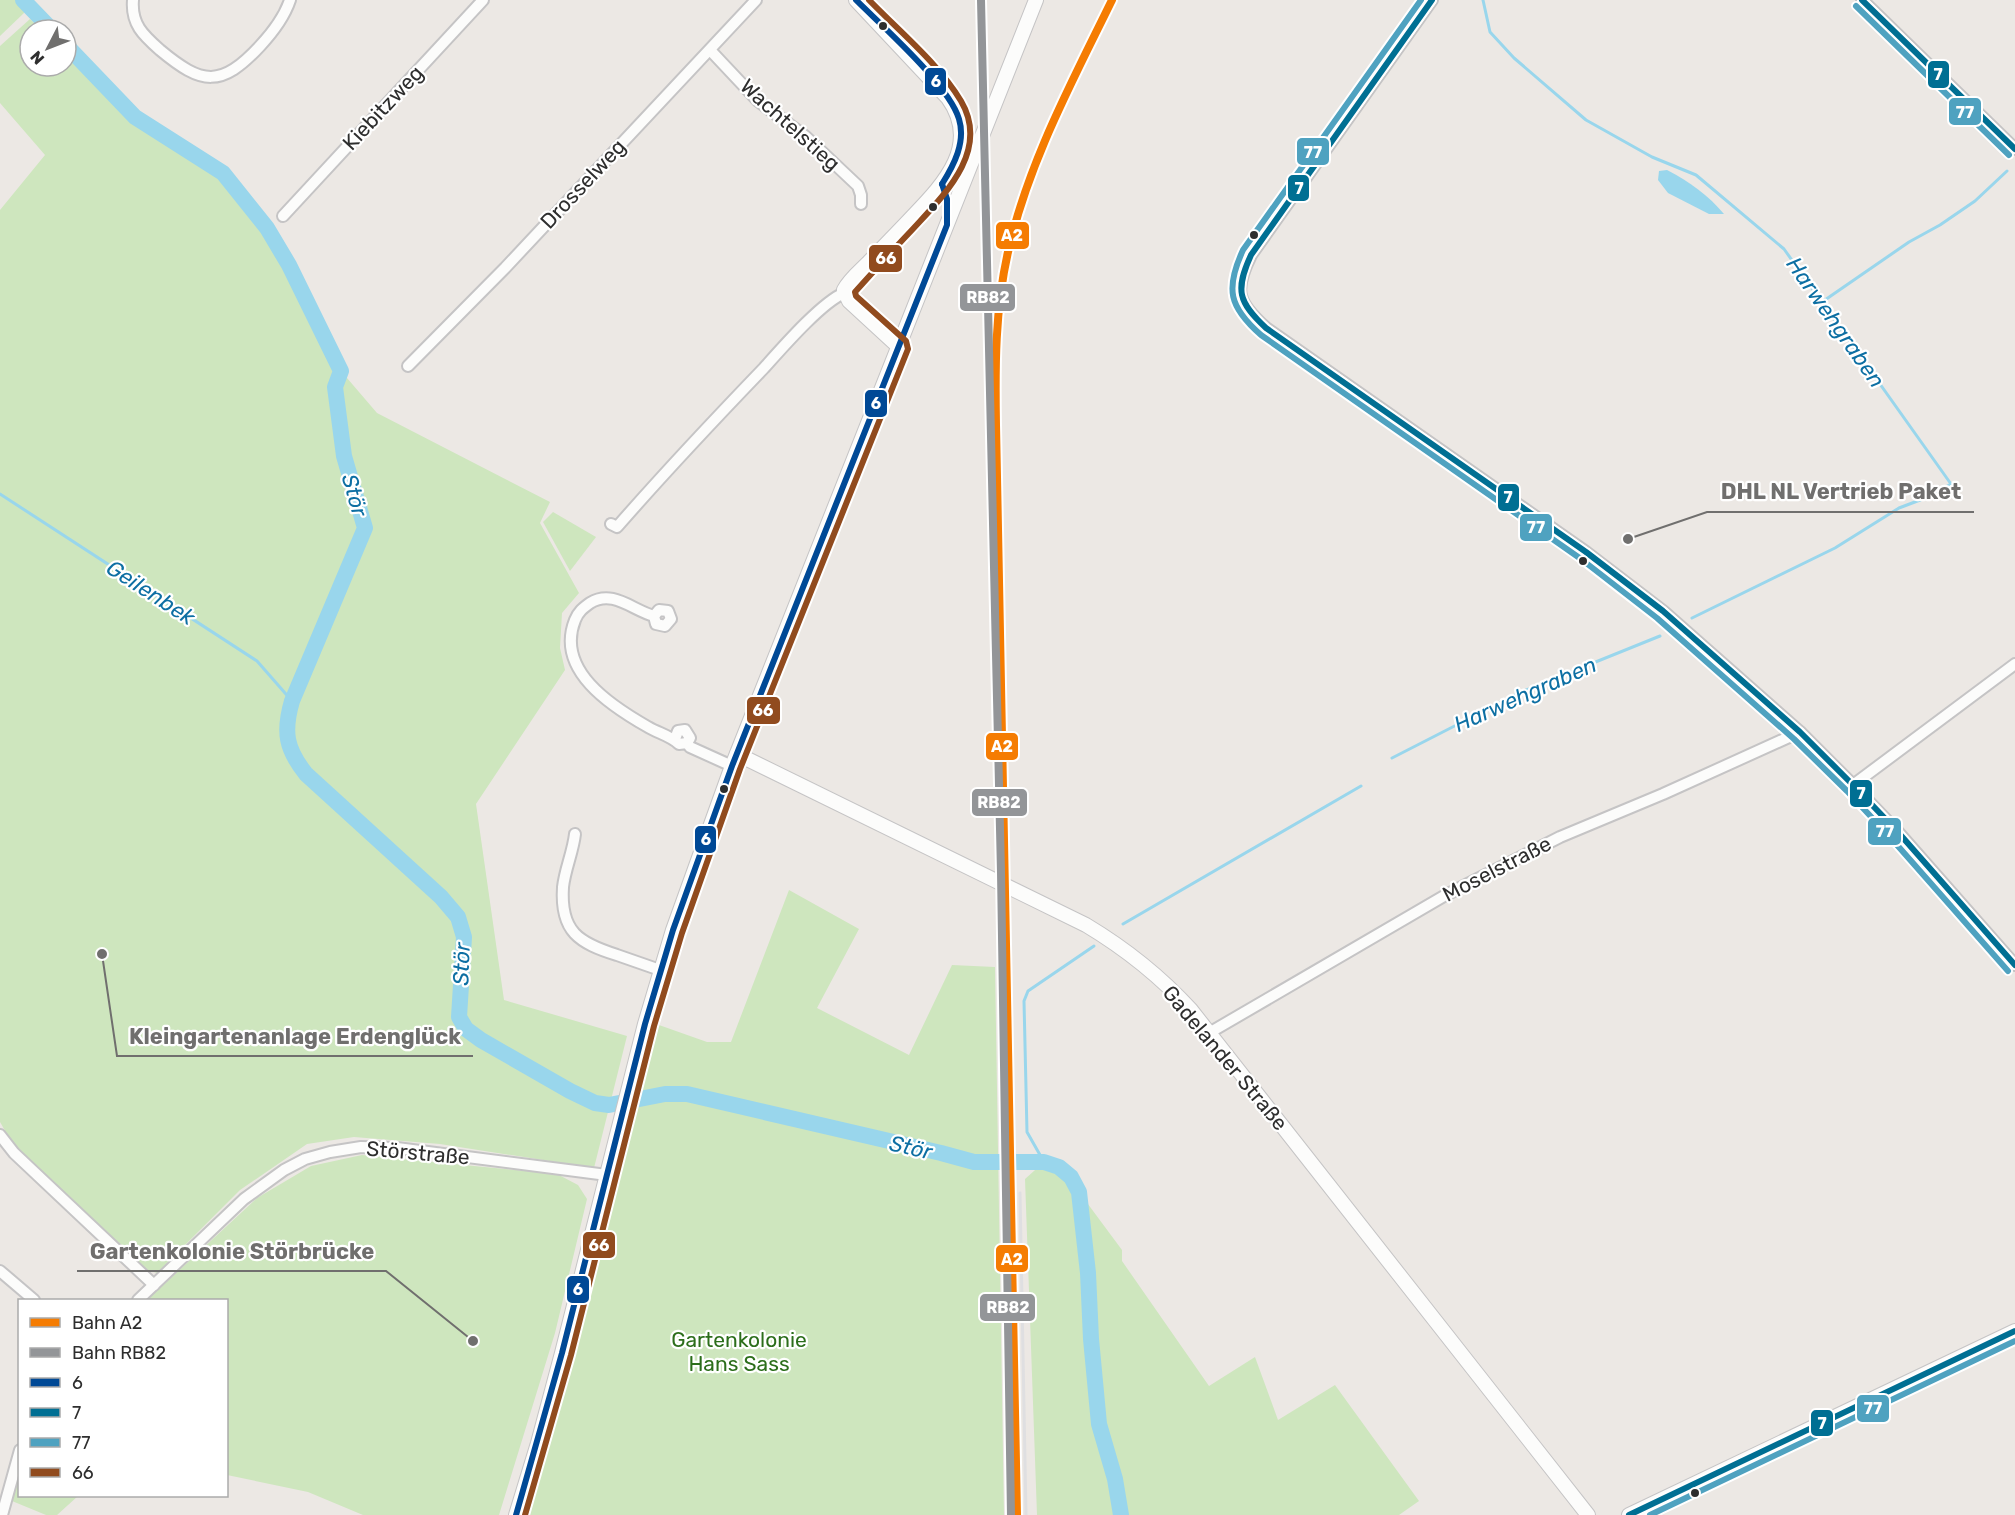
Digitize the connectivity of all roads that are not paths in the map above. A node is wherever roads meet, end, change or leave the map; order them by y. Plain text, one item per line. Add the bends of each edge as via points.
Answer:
1 (133, 0) edge
2 (290, 0) edge
3 (483, 0) edge
4 (756, 0) edge
5 (856, 0) edge
6 (1036, 0) edge
7 (1432, 0) edge
8 (1862, 0) edge
9 (710, 50) junction
10 (2015, 149) edge
11 (861, 204) dead end
12 (283, 216) dead end
13 (844, 293) junction
14 (899, 347) junction
15 (408, 366) dead end
16 (611, 524) dead end
17 (654, 616) dead end
18 (2015, 664) edge
19 (1800, 732) junction
20 (734, 760) junction
21 (1853, 785) junction
22 (575, 834) dead end
23 (2015, 965) edge
24 (660, 970) junction
25 (1209, 1033) junction
26 (0, 1135) edge
27 (607, 1174) junction
28 (0, 1271) edge
29 (154, 1285) junction
30 (33, 1299) edge
31 (139, 1299) edge
32 (2015, 1331) edge
33 (18, 1457) edge
34 (2, 1515) edge
35 (516, 1515) edge
36 (1588, 1515) edge
37 (1629, 1515) edge

1 - 2 street via 133,16 146,38 182,69 207,77 228,74 244,64 276,27
3 - 12 street, Kiebitzweg
4 - 9 street, Drosselweg
5 - 13 street via 948,98 957,113 961,137 956,158 942,183 845,287
6 - 14 street
7 - 19 street via 1251,255 1240,283 1245,309 1639,592
8 - 10 street
9 - 11 street, Wachtelstieg via 758,101 805,136 858,186
9 - 15 street, Drosselweg
13 - 14 street
13 - 16 street via 823,307 782,349 617,526
14 - 20 street
17 - 20 street via 616,599 599,599 584,607 572,629 573,656 584,678 642,724 679,744 687,743
18 - 21 street
19 - 21 street
19 - 25 street, Moselstraße via 1567,833 1479,877
20 - 24 street
20 - 25 street, Gadelander Straße via 1113,941 1173,991
21 - 23 street
22 - 24 street via 563,887 564,908 573,931 592,947
24 - 27 street
25 - 36 street, Gadelander Straße
26 - 29 street via 14,1153
27 - 29 street, Störstraße via 396,1148 361,1147 330,1152 305,1159 265,1183
27 - 35 street
28 - 30 street
29 - 31 street, Störstraße
32 - 37 street
33 - 34 street

